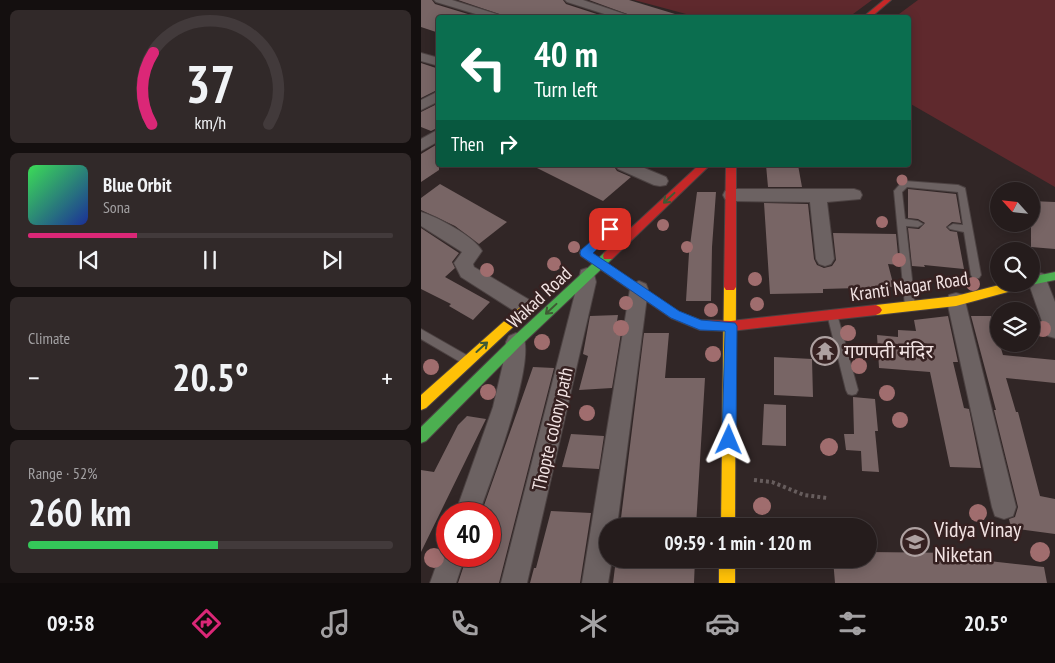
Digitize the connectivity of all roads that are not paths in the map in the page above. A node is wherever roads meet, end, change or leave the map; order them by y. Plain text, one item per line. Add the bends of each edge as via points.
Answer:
1 (440, 0) edge
2 (571, 0) edge
3 (888, 0) edge
4 (899, 6) dead end
5 (493, 15) edge
6 (621, 15) edge
7 (869, 15) edge
8 (888, 15) edge
9 (423, 59) edge
10 (436, 61) edge
11 (436, 97) edge
12 (421, 106) edge
13 (436, 136) edge
14 (421, 146) edge
15 (627, 167) edge
16 (703, 167) edge
17 (731, 167) edge
18 (660, 182) dead end
19 (731, 195) junction
20 (854, 195) dead end
21 (818, 196) junction
22 (421, 218) edge
23 (901, 222) junction
24 (918, 224) dead end
25 (953, 227) dead end
26 (968, 229) junction
27 (825, 259) dead end
28 (589, 260) junction
29 (976, 275) dead end
30 (639, 289) junction
31 (1040, 291) edge
32 (990, 292) edge
33 (956, 301) junction
34 (529, 305) joint
35 (910, 306) junction
36 (832, 314) junction
37 (731, 326) junction
38 (1055, 330) edge
39 (421, 334) edge
40 (516, 342) junction
41 (467, 361) junction
42 (852, 390) dead end
43 (421, 404) edge
44 (421, 436) edge
45 (471, 502) edge
46 (1004, 506) dead end
47 (728, 518) edge
48 (448, 567) edge
49 (727, 568) edge
50 (443, 583) edge
51 (514, 583) edge
52 (595, 583) edge
53 (727, 583) edge

1 - 5 street
2 - 6 street
3 - 7 street
4 - 8 street
9 - 10 street
11 - 12 street
13 - 14 street
15 - 18 street
16 -> 28 street, Wakad Road
17 - 19 street
19 - 21 street
19 - 37 street
20 - 21 street
21 - 27 street
22 - 34 street via 473,251 463,263 467,272
23 - 24 lane
23 - 26 lane via 900,187 905,184 929,185 962,190
23 - 35 lane
25 - 26 lane
26 - 29 lane
28 - 30 street, Kranti Nagar Road
28 -> 40 street, Wakad Road
28 - 51 street, Thopte colony path via 587,282
30 - 37 street, Kranti Nagar Road via 675,315 700,325
30 - 52 street
31 - 38 street
32 - 33 street, Kranti Nagar Road
33 - 35 street, Kranti Nagar Road
33 - 46 street
41 -> 34 street, Wakad Road
35 - 36 street, Kranti Nagar Road
36 - 37 street, Kranti Nagar Road
36 - 42 lane
37 - 47 street
39 - 41 lane
40 - 44 street, Wakad Road
40 - 45 street via 515,365 507,394
41 - 43 street, Wakad Road
48 - 50 street
49 - 53 street

